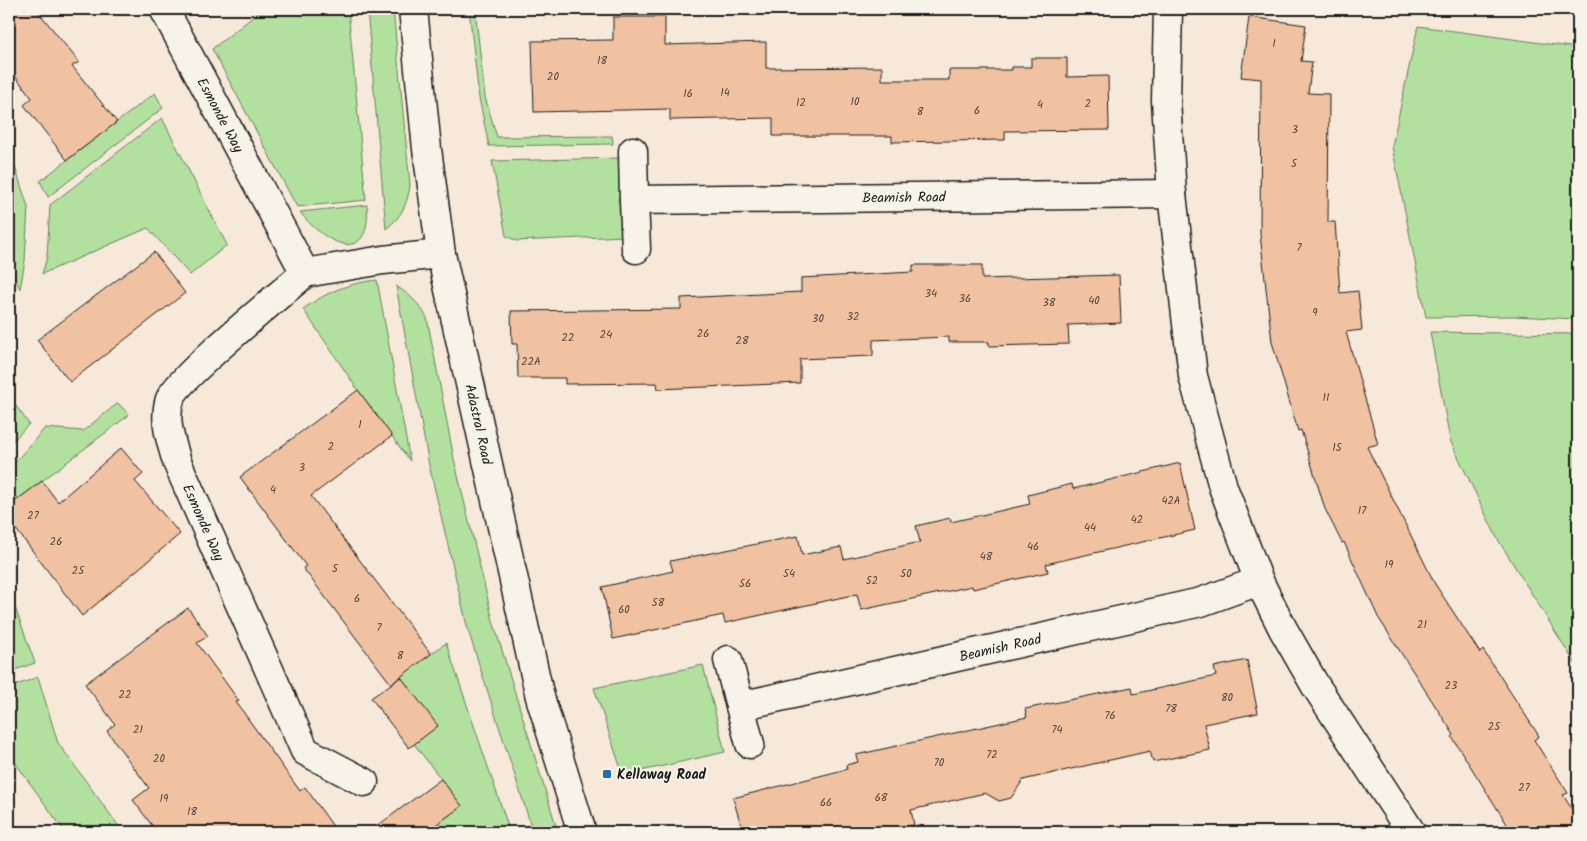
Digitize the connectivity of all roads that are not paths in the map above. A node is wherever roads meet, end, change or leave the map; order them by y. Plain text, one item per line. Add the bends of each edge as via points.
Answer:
1 (164, 9) edge
2 (413, 9) edge
3 (1168, 9) edge
4 (633, 151) dead end
5 (1172, 194) junction
6 (634, 200) junction
7 (636, 249) dead end
8 (441, 254) junction
9 (305, 273) junction
10 (1259, 581) junction
11 (728, 660) dead end
12 (740, 706) junction
13 (750, 744) dead end
14 (364, 782) dead end
15 (582, 832) edge
16 (1411, 832) edge

1 - 9 street, Esmonde Way
2 - 8 street, Adastral Road
3 - 5 street via 1166,101
4 - 6 street
5 - 6 street, Beamish Road
5 - 10 street via 1193,376 1223,487
6 - 7 street
8 - 9 street
8 - 15 street, Adastral Road via 540,697
9 - 14 street, Esmonde Way via 192,373 170,397 166,422 177,462 305,751
10 - 12 street, Beamish Road via 1201,602
10 - 16 street via 1315,685
11 - 12 street
12 - 13 street

